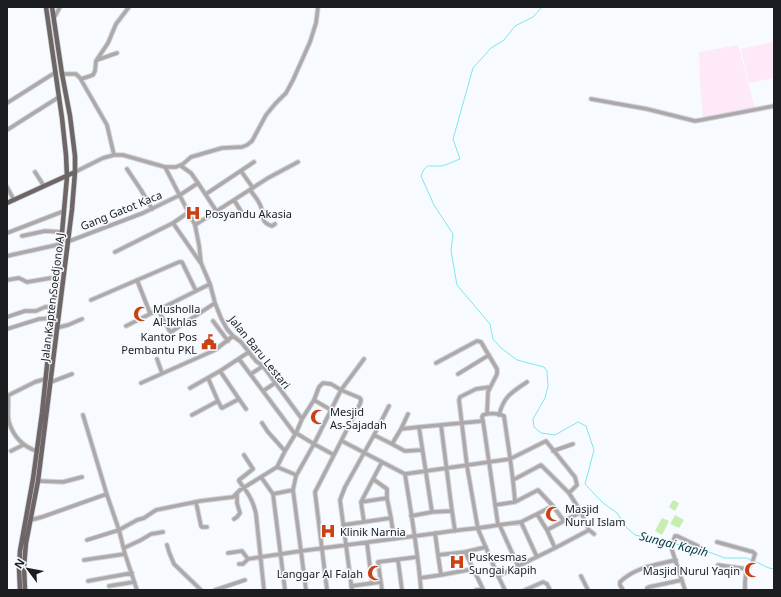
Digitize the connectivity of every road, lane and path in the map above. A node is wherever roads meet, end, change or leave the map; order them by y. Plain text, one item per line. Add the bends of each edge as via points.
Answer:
1 (46, 7) edge
2 (52, 7) edge
3 (60, 7) edge
4 (128, 7) edge
5 (318, 7) edge
6 (54, 18) junction
7 (117, 53) dead end
8 (57, 58) junction
9 (96, 60) junction
10 (56, 72) junction
11 (62, 74) junction
12 (81, 79) junction
13 (59, 96) junction
14 (591, 99) dead end
15 (7, 103) edge
16 (774, 106) edge
17 (7, 130) edge
18 (114, 155) junction
19 (254, 162) dead end
20 (298, 162) dead end
21 (181, 166) junction
22 (165, 167) junction
23 (127, 169) dead end
24 (241, 171) junction
25 (35, 172) dead end
26 (75, 172) junction
27 (66, 177) junction
28 (198, 183) junction
29 (44, 186) junction
30 (8, 188) edge
31 (252, 189) junction
32 (206, 194) junction
33 (180, 195) junction
34 (14, 200) junction
35 (234, 200) junction
36 (7, 204) edge
37 (152, 209) junction
38 (64, 211) junction
39 (189, 212) junction
40 (217, 212) junction
41 (244, 216) dead end
42 (173, 223) junction
43 (275, 224) dead end
44 (195, 225) junction
45 (62, 232) junction
46 (7, 233) edge
47 (22, 236) dead end
48 (67, 242) junction
49 (61, 244) junction
50 (115, 252) dead end
51 (7, 256) edge
52 (201, 263) junction
53 (57, 277) junction
54 (7, 280) edge
55 (137, 280) junction
56 (210, 284) junction
57 (196, 292) junction
58 (91, 300) dead end
59 (215, 303) junction
60 (53, 307) junction
61 (158, 310) junction
62 (150, 313) junction
63 (7, 317) edge
64 (52, 318) junction
65 (82, 319) dead end
66 (213, 320) dead end
67 (126, 326) dead end
68 (56, 328) junction
69 (7, 329) edge
70 (233, 336) junction
71 (228, 341) junction
72 (249, 352) junction
73 (489, 355) junction
74 (157, 359) dead end
75 (239, 359) junction
76 (364, 359) dead end
77 (436, 363) dead end
78 (263, 366) junction
79 (220, 371) junction
80 (72, 374) dead end
81 (162, 374) junction
82 (251, 374) junction
83 (458, 374) dead end
84 (208, 378) junction
85 (45, 380) junction
86 (51, 382) junction
87 (527, 382) dead end
88 (141, 383) dead end
89 (275, 383) junction
90 (490, 387) junction
91 (190, 388) dead end
92 (44, 389) junction
93 (50, 390) junction
94 (341, 390) junction
95 (263, 391) junction
96 (7, 396) edge
97 (238, 399) junction
98 (314, 400) junction
99 (218, 402) junction
100 (389, 406) dead end
101 (246, 409) dead end
102 (331, 410) junction
103 (408, 414) dead end
104 (487, 414) junction
105 (83, 415) dead end
106 (192, 415) dead end
107 (499, 415) junction
108 (302, 419) junction
109 (8, 421) edge
110 (483, 421) junction
111 (262, 422) dead end
112 (462, 423) junction
113 (441, 425) junction
114 (419, 427) junction
115 (401, 429) junction
116 (295, 433) junction
117 (374, 435) junction
118 (342, 441) junction
119 (314, 444) junction
120 (392, 444) junction
121 (573, 444) dead end
122 (23, 445) junction
123 (422, 450) junction
124 (11, 451) dead end
125 (37, 451) junction
126 (285, 451) junction
127 (554, 451) junction
128 (364, 452) junction
129 (334, 454) junction
130 (244, 455) dead end
131 (510, 459) junction
132 (382, 462) junction
133 (489, 462) junction
134 (467, 466) junction
135 (277, 467) junction
136 (446, 468) junction
137 (425, 471) junction
138 (405, 474) junction
139 (296, 476) junction
140 (82, 477) dead end
141 (261, 477) junction
142 (373, 479) junction
143 (513, 480) junction
144 (38, 481) junction
145 (244, 488) junction
146 (293, 490) junction
147 (569, 493) junction
148 (237, 494) junction
149 (273, 494) junction
150 (106, 495) junction
151 (387, 498) junction
152 (196, 502) junction
153 (361, 502) junction
154 (514, 502) junction
155 (495, 505) junction
156 (553, 506) junction
157 (452, 511) junction
158 (432, 512) junction
159 (581, 512) junction
160 (537, 514) junction
161 (412, 516) junction
162 (391, 518) junction
163 (234, 519) dead end
164 (31, 520) junction
165 (564, 521) junction
166 (364, 522) junction
167 (521, 522) junction
168 (343, 525) junction
169 (499, 525) junction
170 (207, 527) dead end
171 (478, 528) junction
172 (119, 530) junction
173 (547, 530) junction
174 (590, 530) junction
175 (454, 531) junction
176 (163, 532) dead end
177 (435, 534) junction
178 (594, 534) dead end
179 (414, 537) junction
180 (394, 538) junction
181 (87, 540) dead end
182 (717, 542) dead end
183 (367, 543) junction
184 (167, 545) dead end
185 (346, 545) junction
186 (698, 546) dead end
187 (486, 547) junction
188 (124, 548) junction
189 (322, 548) junction
190 (555, 548) junction
191 (301, 551) junction
192 (465, 552) junction
193 (228, 553) dead end
194 (125, 554) junction
195 (281, 554) junction
196 (438, 554) junction
197 (260, 557) junction
198 (417, 557) junction
199 (537, 557) junction
200 (248, 559) junction
201 (84, 560) dead end
202 (398, 560) junction
203 (676, 560) junction
204 (378, 562) junction
205 (239, 564) dead end
206 (369, 564) junction
207 (518, 566) junction
208 (718, 566) dead end
209 (473, 569) junction
210 (747, 569) junction
211 (132, 573) junction
212 (441, 575) junction
213 (498, 576) junction
214 (581, 576) dead end
215 (420, 578) junction
216 (245, 580) dead end
217 (682, 580) junction
218 (88, 581) dead end
219 (134, 582) junction
220 (381, 582) junction
221 (372, 583) junction
222 (109, 586) dead end
223 (351, 588) edge
224 (20, 590) edge
225 (25, 590) edge
226 (137, 590) edge
227 (201, 590) edge
228 (215, 590) edge
229 (264, 590) edge
230 (285, 590) edge
231 (306, 590) edge
232 (327, 590) edge
233 (382, 590) edge
234 (402, 590) edge
235 (421, 590) edge
236 (476, 590) edge
237 (506, 590) edge
238 (525, 590) edge
239 (550, 590) edge
240 (588, 590) edge
241 (623, 590) edge
242 (647, 590) edge
243 (685, 590) edge
244 (745, 590) edge

1 - 8 main road, Jalan Kapten Soedjono AJ
2 - 6 main road, Jalan Kapten Soedjono AJ
3 - 6 street
4 - 9 street
5 - 21 street via 310,42 293,80 286,93 266,115 252,141 242,147 222,148 191,158
6 - 8 main road, Jalan Kapten Soedjono AJ
7 - 9 street
8 - 10 main road, Jalan Kapten Soedjono AJ
8 - 11 main road, Jalan Kapten Soedjono AJ
9 - 12 street via 93,74
10 - 13 main road, Jalan Kapten Soedjono AJ
10 - 15 street
11 - 12 street via 76,74
11 - 26 main road, Jalan Kapten Soedjono AJ via 70,116
12 - 18 street via 107,125
13 - 17 street
13 - 27 main road, Jalan Kapten Soedjono AJ
14 - 16 street via 695,121
18 - 22 street via 123,155
18 - 26 street
19 - 24 street
20 - 31 street
21 - 22 street
21 - 28 street via 191,173
22 - 33 street, Jalan Baru Lestari
23 - 37 street
24 - 31 street
24 - 32 street
25 - 29 street
26 - 27 main road
26 - 48 main road, Jalan Kapten Soedjono AJ
27 - 29 main road
27 - 38 main road, Jalan Kapten Soedjono AJ
28 - 32 street
28 - 33 street, Gang Gatot Kaca
29 - 34 main road
30 - 34 street
31 - 35 street
31 - 43 street via 262,208 264,220 272,226
32 - 40 street
33 - 37 street, Gang Gatot Kaca
33 - 39 street, Jalan Baru Lestari
34 - 36 main road
35 - 40 street
35 - 41 street
37 - 48 street, Gang Gatot Kaca
38 - 45 main road, Jalan Kapten Soedjono AJ
38 - 46 street
39 - 42 street
39 - 44 street, Jalan Baru Lestari
40 - 44 street
42 - 50 street
42 - 52 street
44 - 52 street, Jalan Baru Lestari
45 - 47 street via 40,232
45 - 49 main road, Jalan Kapten Soedjono AJ
48 - 68 main road, Jalan Kapten Soedjono AJ
49 - 51 street
49 - 53 main road, Jalan Kapten Soedjono AJ
52 - 56 street, Jalan Baru Lestari
53 - 54 street via 27,282 20,278
53 - 60 main road, Jalan Kapten Soedjono AJ
55 - 57 street via 181,262
55 - 58 street
55 - 62 street
56 - 57 street
56 - 59 street, Jalan Baru Lestari
57 - 61 street
59 - 61 street via 171,332
59 - 70 street, Jalan Baru Lestari
60 - 63 street via 45,306 36,311 25,311
60 - 64 main road, Jalan Kapten Soedjono AJ
61 - 62 street
62 - 67 street
64 - 69 street via 39,319
64 - 85 main road, Jalan Kapten Soedjono AJ
65 - 68 street
66 - 71 street
68 - 86 main road, Jalan Kapten Soedjono AJ
70 - 71 street
70 - 72 street, Jalan Baru Lestari via 242,342
71 - 81 street via 215,350
72 - 75 street
72 - 78 street, Jalan Baru Lestari
73 - 77 street via 478,341
73 - 83 street
73 - 90 street via 497,372
74 - 81 street
75 - 79 street
75 - 82 street
76 - 94 street
78 - 82 street
78 - 89 street, Jalan Baru Lestari
79 - 84 street
79 - 97 street
80 - 86 street
81 - 88 street
82 - 95 street
84 - 91 street
84 - 99 street
85 - 92 main road, Jalan Kapten Soedjono AJ
85 - 96 street via 35,382
86 - 93 main road, Jalan Kapten Soedjono AJ
87 - 107 street via 506,398
89 - 95 street
89 - 108 street, Jalan Baru Lestari
90 - 104 street
90 - 112 street via 476,389 459,397
92 - 93 main road
92 - 125 main road, Jalan Kapten Soedjono AJ
93 - 144 main road, Jalan Kapten Soedjono AJ
94 - 98 street via 323,383
94 - 102 street
94 - 118 street via 360,398 361,401
95 - 116 street
96 - 109 street
97 - 99 street via 222,408
97 - 101 street
98 - 102 street
98 - 108 street
99 - 106 street
100 - 117 street
102 - 119 street
103 - 115 street
104 - 107 street
104 - 110 street via 483,415
105 - 150 street
107 - 131 street via 504,416
108 - 116 street
109 - 122 street
110 - 112 street
110 - 133 street
111 - 126 street
112 - 113 street
112 - 134 street
113 - 114 street
113 - 136 street
114 - 115 street
114 - 123 street
115 - 120 street
116 - 119 street
116 - 126 street
117 - 120 street
117 - 128 street
118 - 128 street
118 - 129 street
119 - 129 street
119 - 139 street
120 - 123 street via 405,451
121 - 127 street
122 - 124 street
122 - 125 street
123 - 137 street
125 - 224 main road, Jalan Kapten Soedjono AJ via 20,551
126 - 135 street
127 - 131 street via 545,441
127 - 147 street via 577,481 577,486
128 - 132 street
128 - 168 street via 340,500
129 - 189 street via 315,492
130 - 145 street via 253,469 239,480
131 - 133 street
131 - 143 street
132 - 138 street
132 - 142 street
133 - 134 street
133 - 155 street
134 - 136 street
134 - 171 street
135 - 139 street
135 - 141 street
136 - 137 street
136 - 157 street
137 - 138 street
137 - 158 street
138 - 161 street
139 - 146 street
140 - 144 street via 59,482
141 - 145 street
141 - 149 street
142 - 151 street via 386,488
142 - 153 street
143 - 147 street via 541,465
143 - 154 street
144 - 164 main road, Jalan Kapten Soedjono AJ
145 - 148 street
145 - 197 street via 252,500 256,514
146 - 149 street
146 - 191 street
147 - 159 street
148 - 152 street via 233,497
148 - 163 street via 240,513
149 - 195 street
150 - 164 street
150 - 172 street
151 - 153 street
151 - 162 street
152 - 170 street via 201,526
152 - 172 street via 156,510
153 - 166 street
154 - 155 street
154 - 156 street via 538,490
155 - 169 street
156 - 160 street
156 - 165 street
157 - 158 street
157 - 175 street
158 - 161 street
159 - 165 street
159 - 174 street
160 - 167 street
160 - 173 street
161 - 179 street
162 - 166 street
162 - 180 street
164 - 225 main road, Jalan Kapten Soedjono AJ via 26,543
165 - 173 street
166 - 168 street
167 - 169 street
167 - 199 street
168 - 185 street
169 - 171 street
169 - 207 street
171 - 175 street
171 - 187 street
172 - 181 street
172 - 188 street
173 - 190 street
174 - 178 street
174 - 190 street
175 - 177 street
176 - 188 street via 151,534
177 - 179 street
177 - 196 street
179 - 180 street
179 - 198 street
180 - 183 street
182 - 210 street via 756,554
183 - 185 street
183 - 206 street
184 - 227 street via 174,564
185 - 189 street
185 - 223 street
186 - 203 street via 675,536 672,549
187 - 192 street
187 - 213 street
188 - 194 street
189 - 191 street
189 - 232 street
190 - 199 street
191 - 195 street
191 - 231 street
192 - 196 street
192 - 209 street
193 - 200 street via 242,551
194 - 201 street
194 - 211 street
195 - 197 street
195 - 230 street
196 - 212 street
197 - 200 street
197 - 229 street
198 - 202 street
198 - 215 street
199 - 207 street
200 - 205 street
202 - 204 street
202 - 234 street
203 - 217 street
203 - 241 street via 633,572 620,582
204 - 206 street
204 - 220 street
206 - 221 street
207 - 213 street
208 - 210 street
209 - 212 street
209 - 236 street via 483,589
210 - 244 street
211 - 218 street
211 - 219 street
212 - 215 street
213 - 237 street
214 - 240 street
215 - 235 street
216 - 228 street
217 - 242 street via 648,587
217 - 243 street
219 - 222 street
219 - 226 street
220 - 221 street
220 - 233 street
221 - 223 street
238 - 239 street via 543,582

